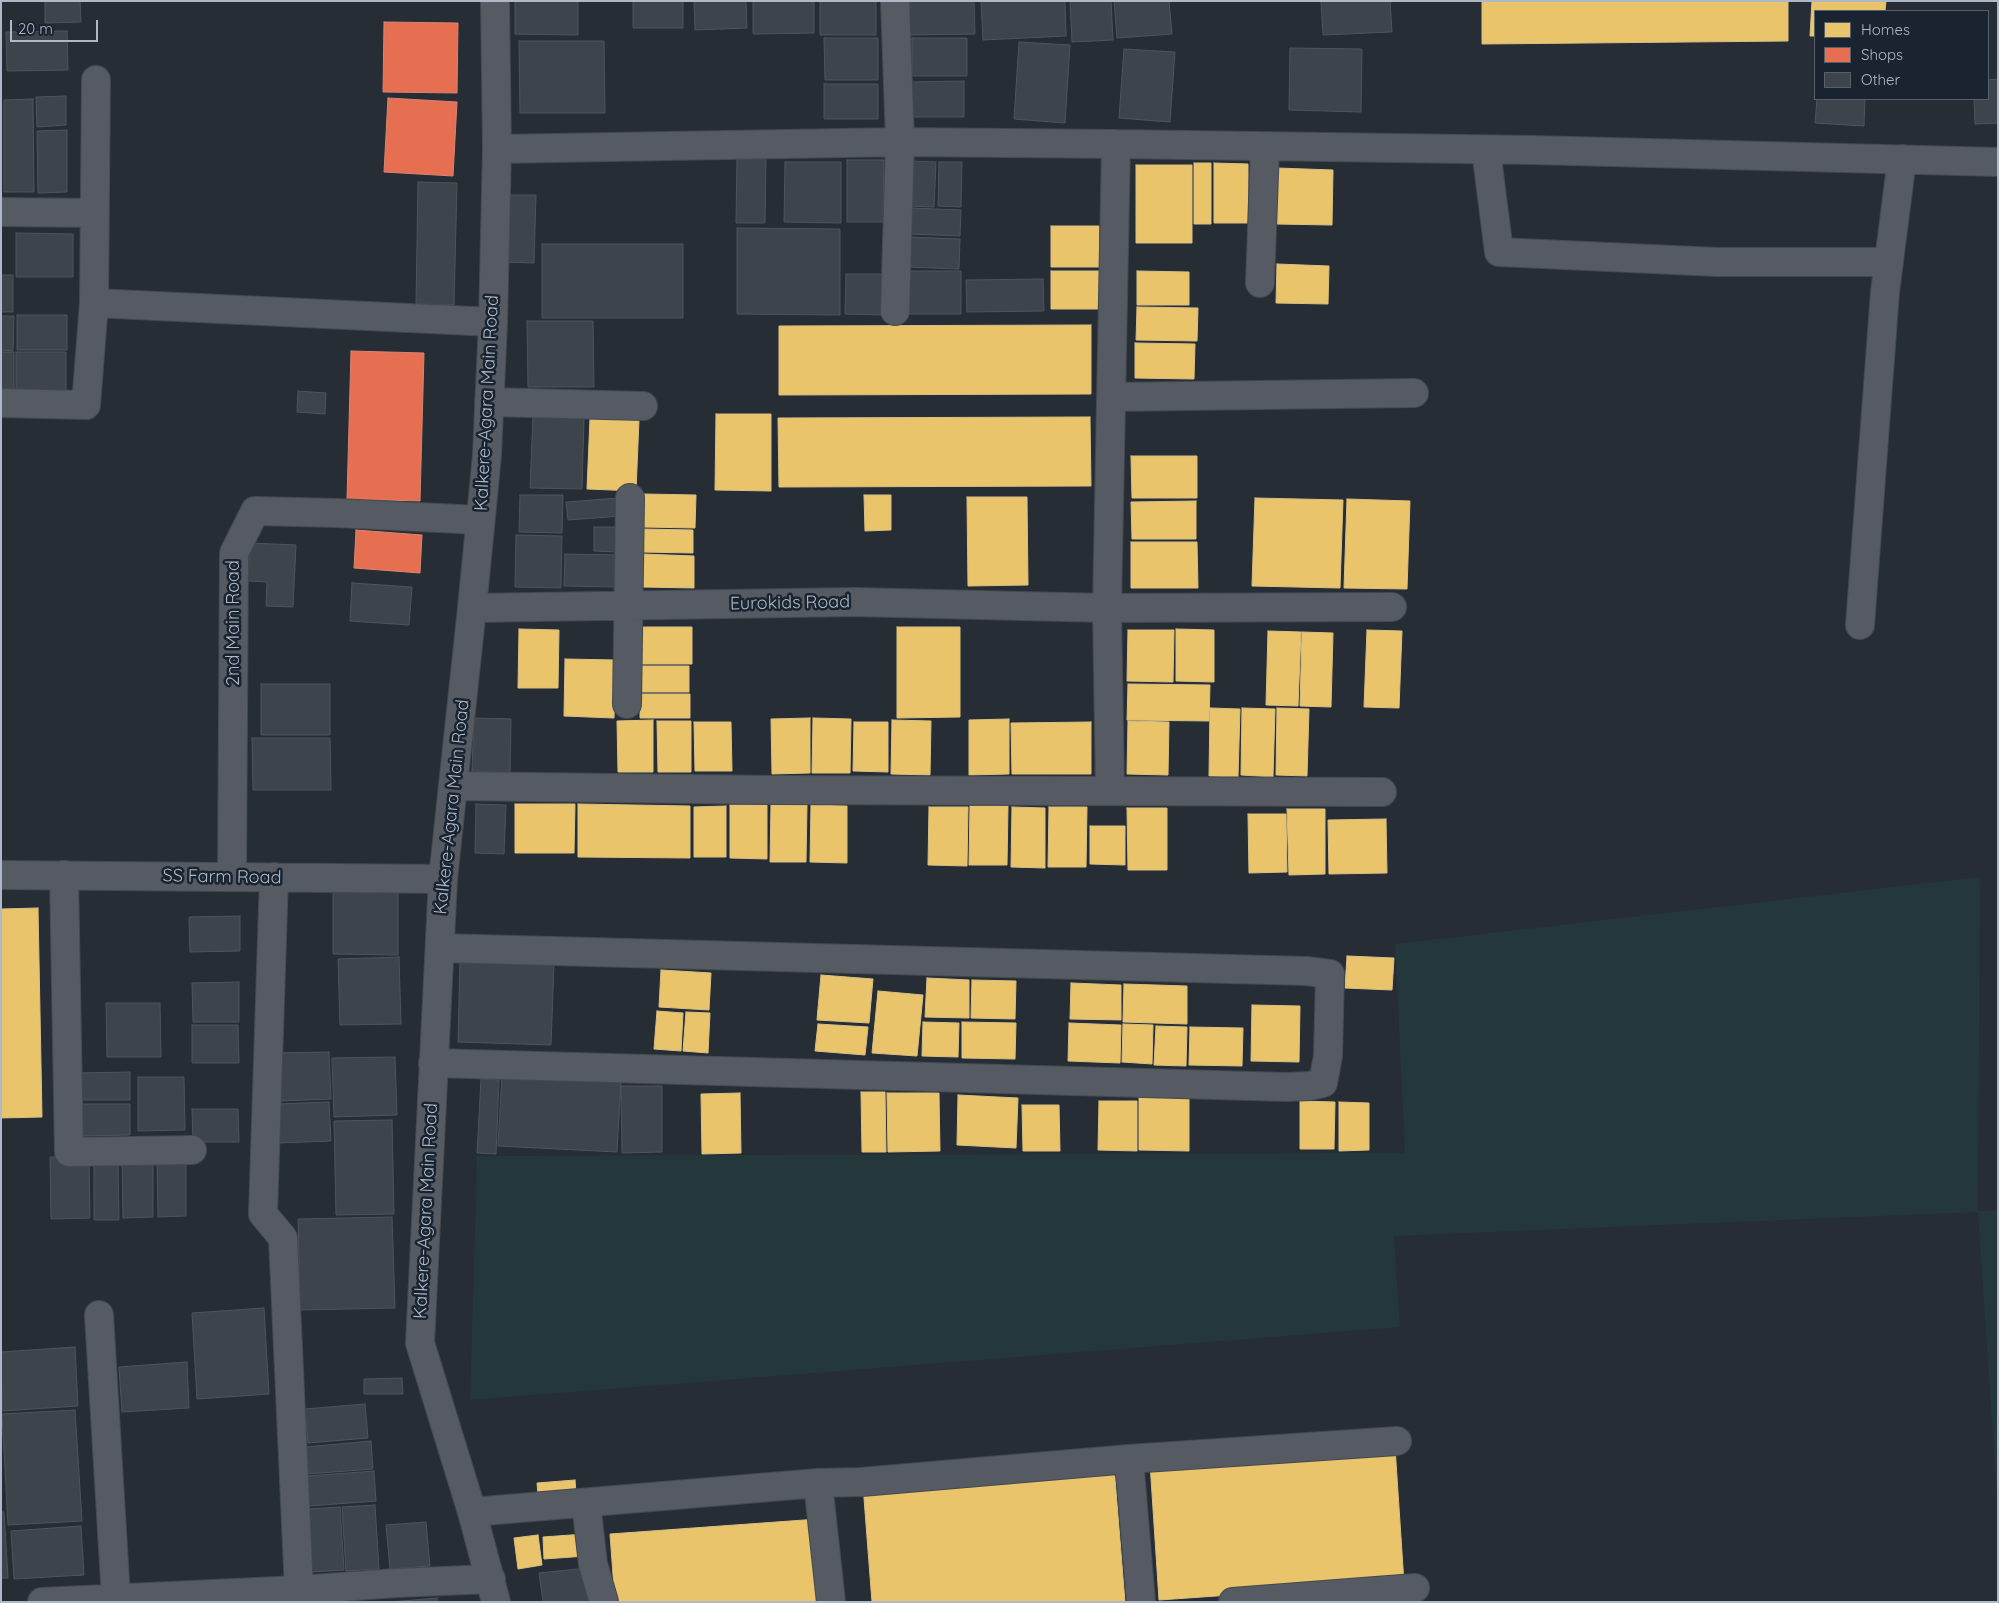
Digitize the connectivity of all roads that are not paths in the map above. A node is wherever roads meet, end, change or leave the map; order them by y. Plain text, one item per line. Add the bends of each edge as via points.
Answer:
1 (495, 1) edge
2 (895, 1) edge
3 (96, 80) dead end
4 (900, 142) junction
5 (1116, 144) junction
6 (1265, 147) junction
7 (497, 149) junction
8 (1486, 150) junction
9 (1902, 159) junction
10 (1998, 162) edge
11 (1, 212) edge
12 (95, 213) junction
13 (1889, 262) junction
14 (1260, 283) dead end
15 (94, 303) junction
16 (895, 311) dead end
17 (493, 322) junction
18 (1414, 393) dead end
19 (1111, 397) junction
20 (490, 402) junction
21 (1, 403) edge
22 (643, 406) dead end
23 (630, 498) dead end
24 (480, 520) junction
25 (628, 606) junction
26 (1392, 607) dead end
27 (472, 608) junction
28 (1107, 608) junction
29 (1860, 624) dead end
30 (627, 704) dead end
31 (453, 786) junction
32 (1110, 791) junction
33 (1382, 792) dead end
34 (1, 875) edge
35 (64, 875) junction
36 (232, 876) junction
37 (274, 877) junction
38 (443, 879) junction
39 (440, 948) junction
40 (433, 1063) junction
41 (192, 1150) dead end
42 (99, 1315) dead end
43 (1397, 1441) dead end
44 (1129, 1459) junction
45 (818, 1483) junction
46 (586, 1503) junction
47 (472, 1512) junction
48 (1415, 1588) dead end
49 (299, 1590) junction
50 (493, 1590) edge
51 (116, 1598) junction
52 (42, 1602) edge
53 (604, 1602) edge
54 (831, 1602) edge
55 (1141, 1602) edge
56 (1233, 1602) edge

1 - 7 street, Kalkere-Agara Main Road
2 - 4 street
3 - 12 street
4 - 5 street
4 - 7 street
4 - 16 street
5 - 6 street
5 - 19 street
6 - 8 street
6 - 14 street
7 - 17 street, Kalkere-Agara Main Road
8 - 9 street
8 - 13 street via 1499,252 1717,262
9 - 10 street
9 - 13 street
11 - 12 street
12 - 15 street
13 - 29 street
15 - 17 street
15 - 21 street via 86,405
17 - 20 street, Kalkere-Agara Main Road
18 - 19 street
19 - 28 street
20 - 22 street
20 - 24 street, Kalkere-Agara Main Road
23 - 25 street
24 - 27 street, Kalkere-Agara Main Road
24 - 36 street, 2nd Main Road via 255,511 234,553
25 - 27 street, Eurokids Road
25 - 28 street, Eurokids Road via 853,602
25 - 30 street
26 - 28 street, Eurokids Road
27 - 31 street, Kalkere-Agara Main Road
28 - 32 street
31 - 32 street
31 - 38 street, Kalkere-Agara Main Road
32 - 33 street
34 - 35 street, SS Farm Road
35 - 36 street, SS Farm Road
35 - 41 street via 70,1152
36 - 37 street, SS Farm Road
37 - 38 street, SS Farm Road
37 - 49 street via 263,1214 283,1238
38 - 39 street, Kalkere-Agara Main Road
39 - 40 street, Kalkere-Agara Main Road
39 - 40 street via 1306,971 1330,974 1328,1056 1323,1083 1286,1088
40 - 47 street, Kalkere-Agara Main Road via 420,1343
42 - 51 street
43 - 44 street
44 - 45 street
44 - 55 street
45 - 46 street
45 - 54 street
46 - 47 street
46 - 53 street via 593,1564
47 - 50 street, Kalkere-Agara Main Road
48 - 56 street
49 - 50 street via 396,1583
49 - 51 street
51 - 52 street

